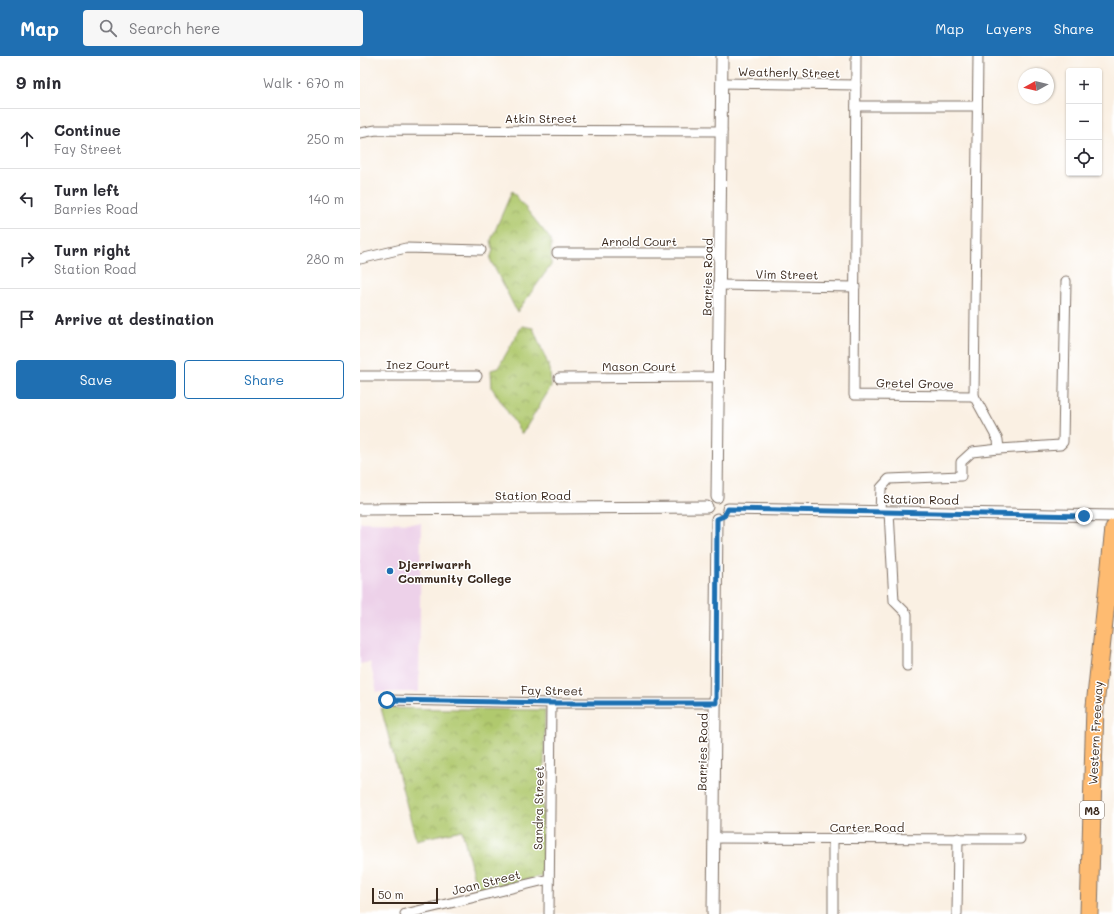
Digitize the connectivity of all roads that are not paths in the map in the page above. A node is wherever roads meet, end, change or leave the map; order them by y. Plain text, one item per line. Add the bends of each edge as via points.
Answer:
1 (722, 56) edge
2 (856, 56) edge
3 (978, 56) edge
4 (722, 83) junction
5 (856, 85) junction
6 (856, 106) junction
7 (978, 106) junction
8 (722, 131) junction
9 (360, 134) edge
10 (481, 250) dead end
11 (557, 253) dead end
12 (720, 253) junction
13 (360, 260) edge
14 (1066, 281) dead end
15 (720, 285) junction
16 (855, 287) junction
17 (360, 376) edge
18 (477, 376) dead end
19 (718, 377) junction
20 (559, 378) dead end
21 (974, 396) junction
22 (999, 449) junction
23 (717, 498) junction
24 (707, 507) junction
25 (360, 509) edge
26 (728, 509) junction
27 (885, 512) junction
28 (1114, 516) edge
29 (717, 519) junction
30 (1114, 528) edge
31 (907, 666) dead end
32 (387, 700) dead end
33 (551, 703) junction
34 (716, 703) junction
35 (714, 838) junction
36 (958, 838) junction
37 (1020, 839) dead end
38 (833, 840) junction
39 (549, 879) junction
40 (405, 914) edge
41 (548, 914) edge
42 (714, 914) edge
43 (833, 914) edge
44 (958, 914) edge
45 (1089, 914) edge

1 - 4 street, Barries Road
2 - 5 street, Gretel Grove
3 - 7 street
4 - 5 street, Weatherly Street
4 - 8 street, Barries Road
5 - 6 street, Gretel Grove
6 - 7 street
6 - 16 street, Gretel Grove
7 - 21 street
8 - 9 street, Atkin Street via 376,130
8 - 12 street, Barries Road
10 - 13 street via 406,248
11 - 12 street, Arnold Court
12 - 15 street, Barries Road
14 - 22 street via 1063,442 1060,445
15 - 16 street, Vim Street
15 - 19 street, Barries Road
16 - 21 street, Gretel Grove via 854,395
17 - 18 street, Inez Court
19 - 20 street, Mason Court
19 - 23 street, Barries Road
21 - 22 street via 998,440
22 - 27 street via 972,452 961,462 961,476 889,479 881,488
23 - 24 street via 710,501
23 - 26 street via 725,501
24 - 25 street, Station Road
24 - 29 street via 708,514
26 - 27 street, Station Road
26 - 29 street via 724,516
27 - 28 street, Station Road
27 - 31 street via 894,601 907,614
29 - 34 street, Barries Road
30 - 45 highway, Western Freeway / M8 via 1095,706
32 - 33 street, Fay Street
33 - 34 street, Fay Street
33 - 39 street, Sandra Street
34 - 35 street, Barries Road
35 - 38 street, Carter Road
35 - 42 street, Barries Road
36 - 37 street, Carter Road
36 - 38 street, Carter Road
36 - 44 street
38 - 43 street
39 - 40 street, Joan Street
39 - 41 street, Sandra Street

